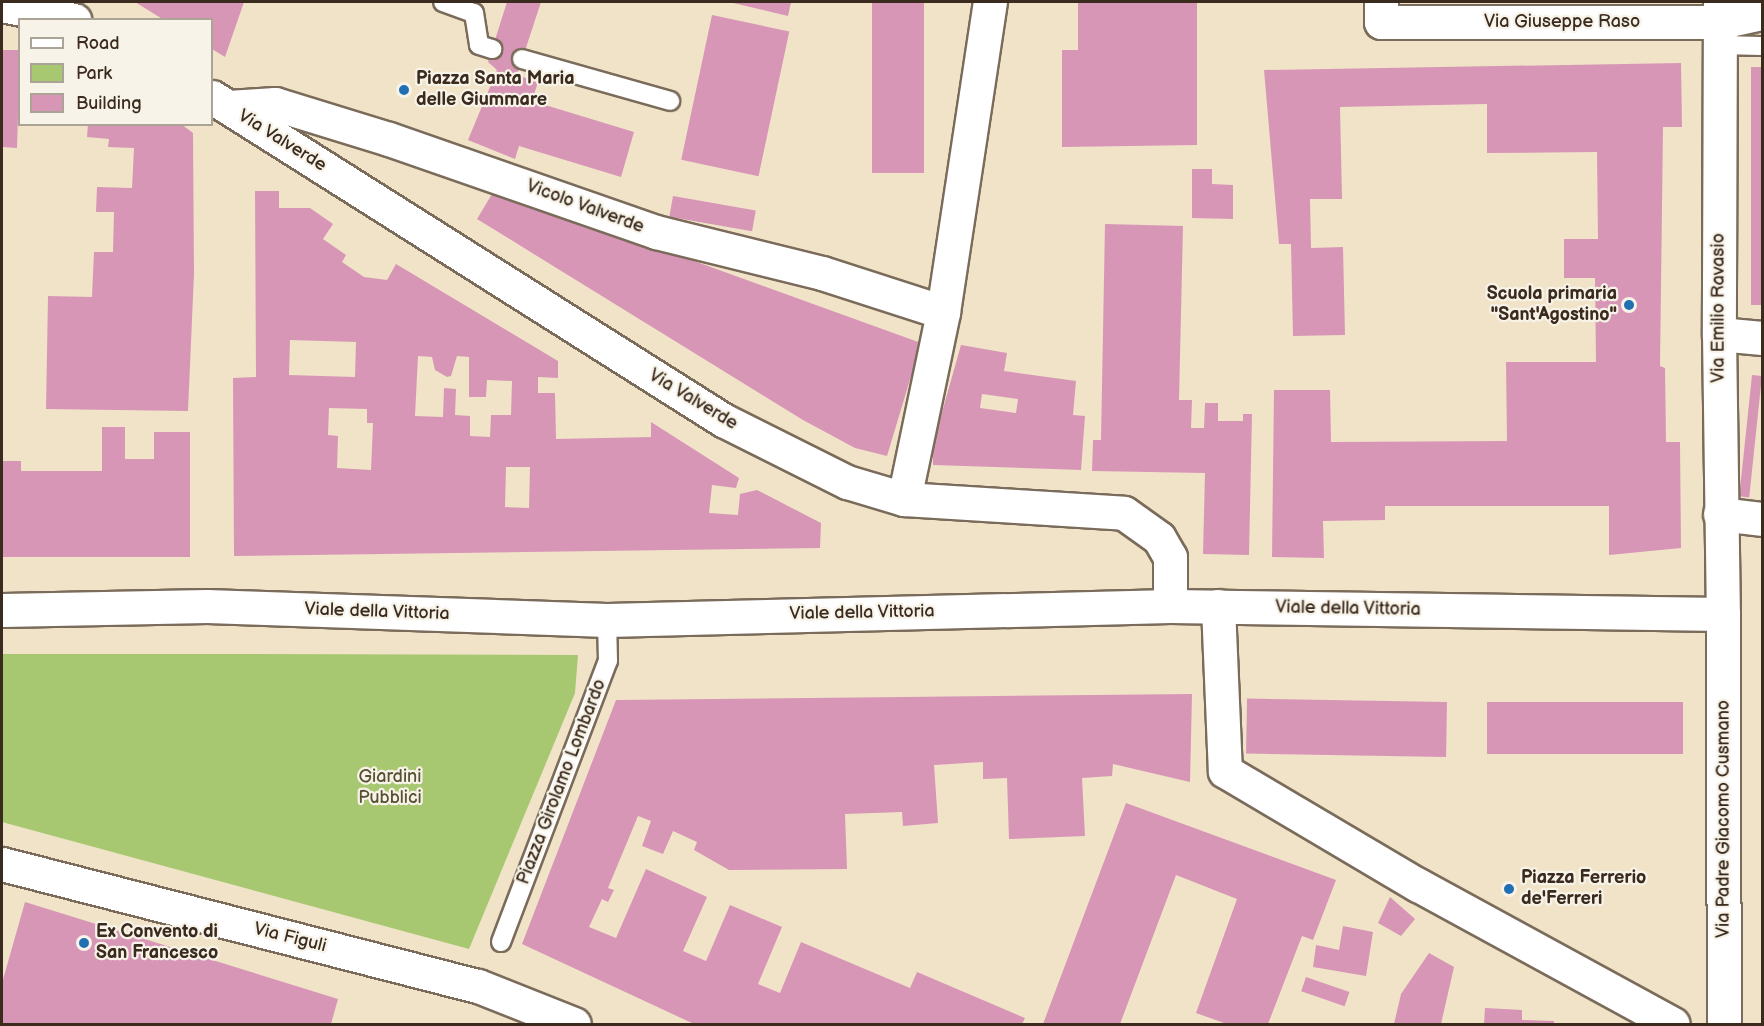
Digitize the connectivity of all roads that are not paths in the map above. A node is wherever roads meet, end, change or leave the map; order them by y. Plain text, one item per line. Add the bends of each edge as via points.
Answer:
1 (443, 2) edge
2 (990, 2) edge
3 (1381, 2) edge
4 (2, 4) edge
5 (1762, 13) edge
6 (65, 18) edge
7 (1720, 23) edge
8 (1762, 46) edge
9 (492, 49) dead end
10 (522, 59) dead end
11 (670, 101) dead end
12 (220, 102) edge
13 (943, 312) junction
14 (1719, 334) junction
15 (1762, 338) edge
16 (904, 499) junction
17 (1720, 514) junction
18 (1762, 519) edge
19 (1170, 606) junction
20 (1218, 606) junction
21 (2, 610) edge
22 (1723, 614) junction
23 (607, 620) junction
24 (2, 864) edge
25 (501, 942) dead end
26 (574, 1024) edge
27 (1673, 1024) edge
28 (1724, 1024) edge

1 - 9 lane via 474,13 479,45
2 - 13 street
3 - 7 street, Via Giuseppe Raso via 1381,22
4 - 6 street
5 - 7 street, Via Giuseppe Raso
7 - 8 lane
7 - 14 street, Via Emilio Ravasio
10 - 11 lane
12 - 13 street, Vicolo Valverde via 276,104 657,232 822,273
12 - 16 street, Via Valverde via 723,420 847,482
13 - 16 street
14 - 15 street
14 - 17 street, Via Emilio Ravasio
16 - 19 street, Via Valverde via 1124,513 1159,538 1170,557
17 - 18 street
17 - 22 street, Via Emilio Ravasio
19 - 20 street, Viale della Vittoria
19 - 23 street, Viale della Vittoria
20 - 22 street, Viale della Vittoria
20 - 27 street via 1225,771 1418,885
21 - 23 street, Viale della Vittoria via 207,606
22 - 28 street, Via Padre Giacomo Cusmano
23 - 25 lane, Piazza Girolamo Lombardo via 608,661
24 - 26 street, Via Figuli via 478,986

